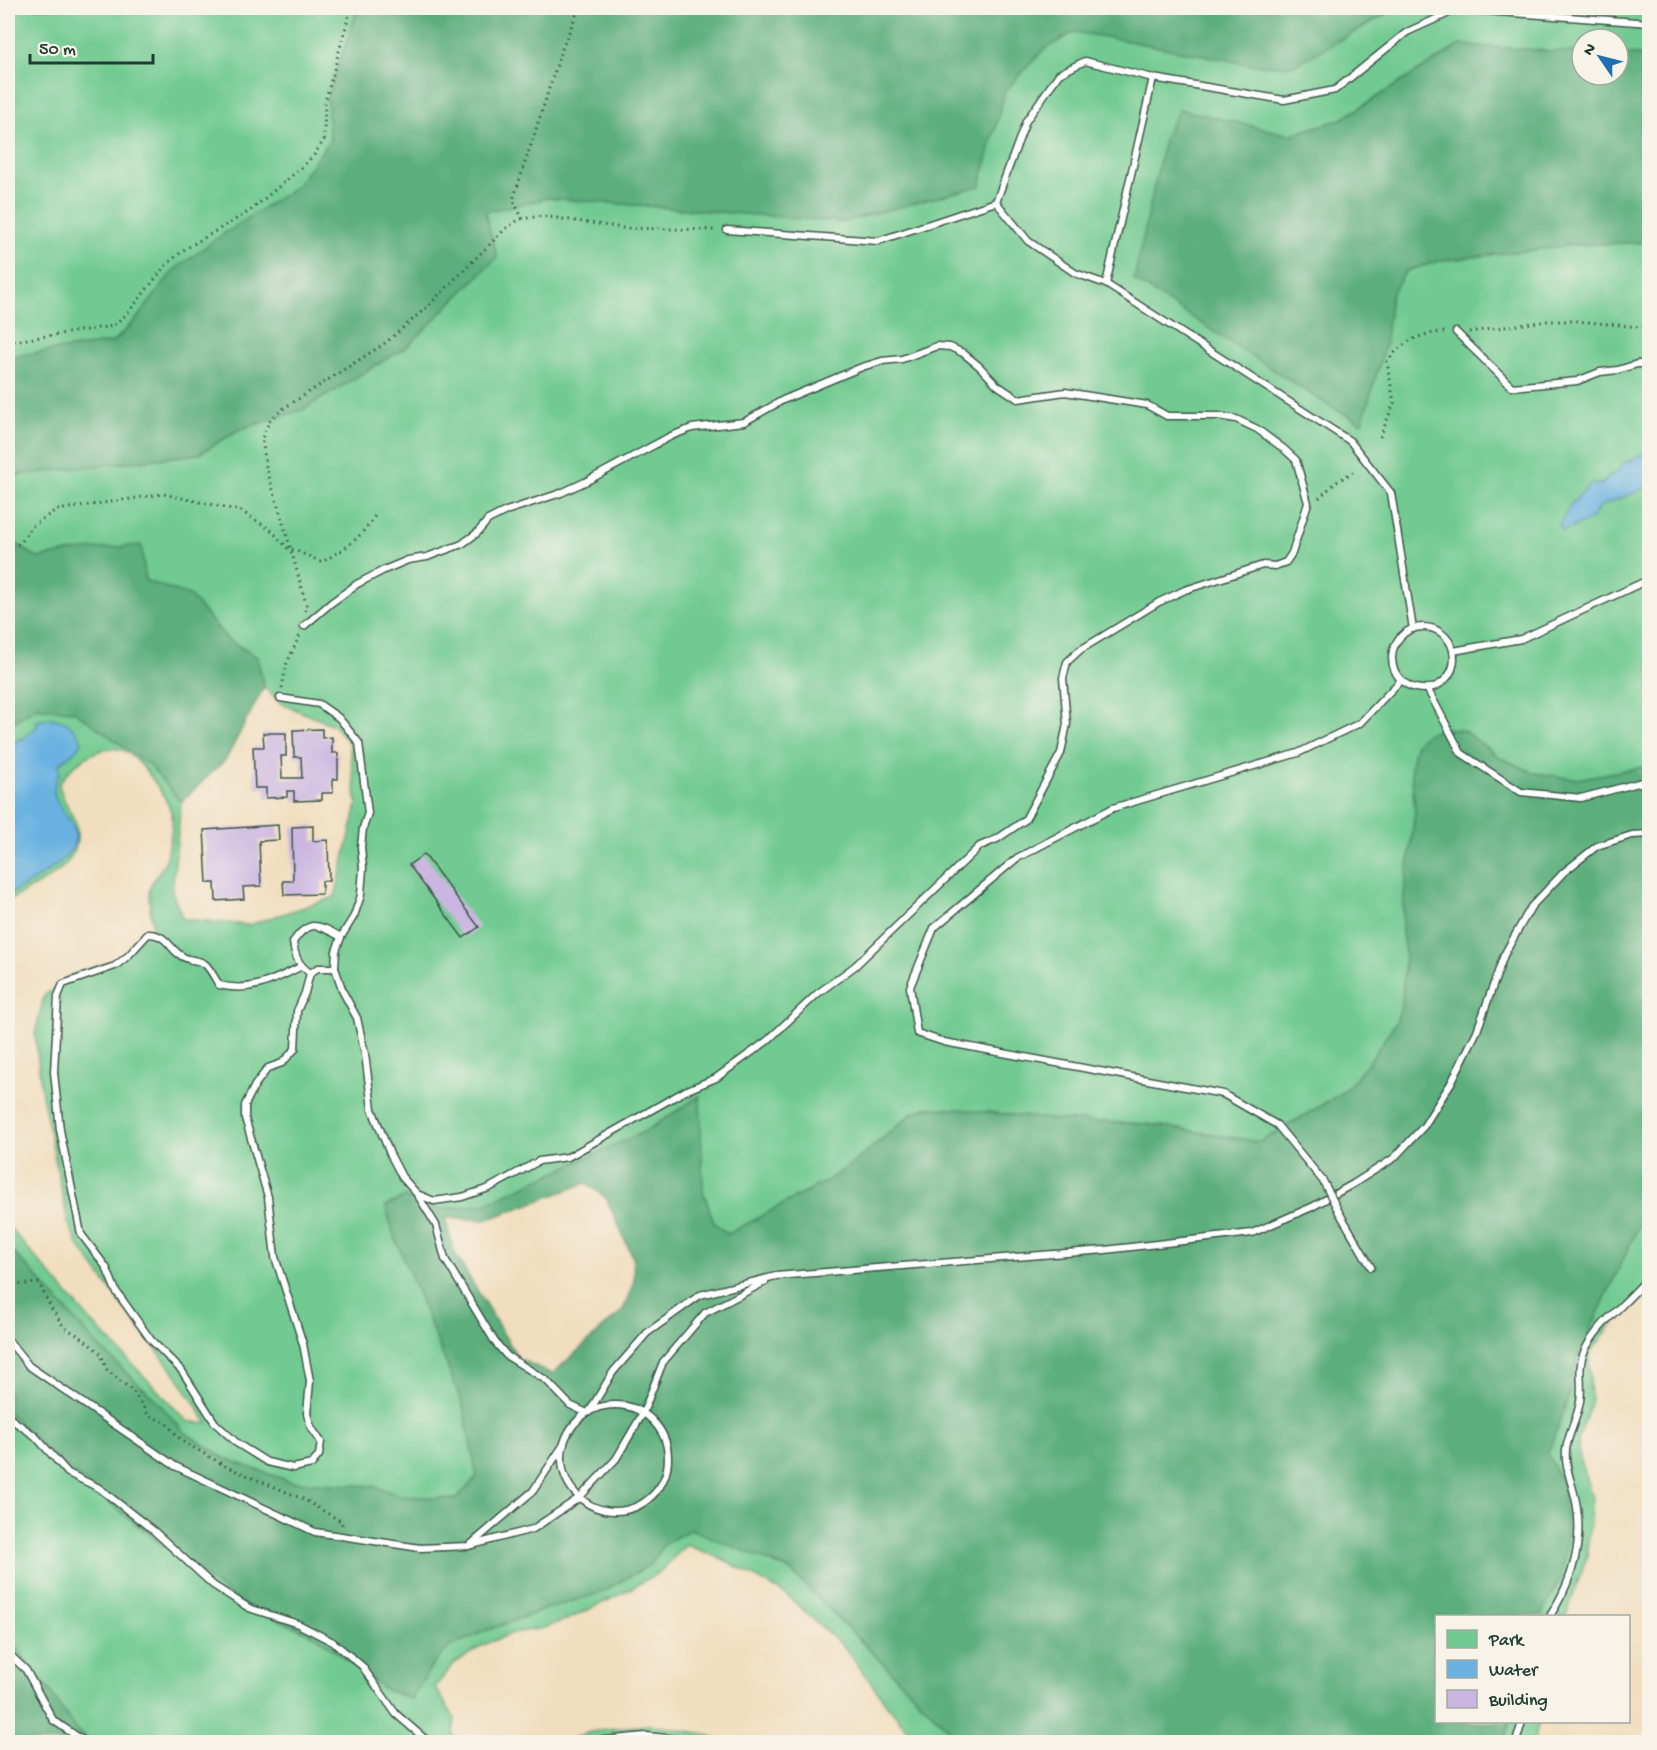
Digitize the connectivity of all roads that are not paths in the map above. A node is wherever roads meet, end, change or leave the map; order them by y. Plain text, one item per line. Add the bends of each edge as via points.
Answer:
1 (1650, 22) edge
2 (1153, 78) junction
3 (996, 202) junction
4 (727, 230) road end
5 (1106, 284) junction
6 (1456, 332) dead end
7 (1650, 363) edge
8 (1650, 579) edge
9 (304, 626) road end
10 (1413, 629) junction
11 (1453, 651) junction
12 (1401, 680) junction
13 (1427, 688) junction
14 (280, 698) road end
15 (1650, 780) edge
16 (1650, 834) edge
17 (341, 937) junction
18 (302, 966) junction
19 (335, 968) junction
20 (310, 973) junction
21 (417, 1194) junction
22 (1371, 1267) dead end
23 (1650, 1275) edge
24 (776, 1276) junction
25 (8, 1340) edge
26 (588, 1413) junction
27 (643, 1413) junction
28 (8, 1417) edge
29 (564, 1444) junction
30 (579, 1498) junction
31 (469, 1545) junction
32 (1551, 1615) edge
33 (8, 1653) edge
34 (1522, 1723) edge
35 (86, 1743) edge
36 (433, 1743) edge
37 (583, 1743) edge
38 (708, 1743) edge
39 (1516, 1743) edge

1 - 2 lane via 1458,9 1407,32 1335,90 1284,100
2 - 3 lane via 1085,62 1059,74 1026,121
2 - 5 lane
3 - 4 lane via 878,241
3 - 5 lane via 1028,241 1075,273
5 - 10 lane via 1350,441 1391,493
6 - 7 lane via 1512,387 1577,381 1600,372
8 - 11 lane via 1521,639
9 - 21 lane via 357,584 384,570 462,544 488,520 579,485 671,436 692,428 744,422 783,400 862,367 902,359 937,346 963,353 1018,399 1065,392 1147,405 1167,416 1236,419 1257,429 1296,460 1308,503 1287,562 1246,570 1185,590 1132,617 1073,656 1063,678 1067,724 1061,753 1025,820 980,846 855,966 817,994 767,1041 716,1078 685,1091 568,1157 539,1161 489,1188 462,1197 434,1201
10 - 11 lane via 1433,629 1442,634
10 - 12 lane via 1404,633 1393,651 1392,661
11 - 13 lane via 1451,671 1437,685
12 - 13 lane
12 - 22 lane, bridge via 1360,723 1298,753 1113,808 1017,858 934,928 910,987 917,1033 944,1042 1223,1094 1277,1125 1323,1181
13 - 15 lane via 1461,753 1521,792 1581,798
14 - 17 lane via 319,704 339,718 359,743 368,813 360,847 361,895
16 - 24 lane via 1597,846 1564,872 1532,908 1504,955 1477,1030 1424,1126 1394,1158 1312,1207 1252,1233 1105,1250
17 - 18 lane via 314,925 301,930 293,942 295,956
17 - 19 lane
18 - 20 lane
18 - 20 lane via 257,986 235,989 219,985 200,960 187,959 165,938 148,934 115,966 63,984 58,996 54,1072 60,1130 81,1234 151,1340 182,1371 215,1423 267,1462 293,1468 312,1464 319,1455 321,1442 308,1414 309,1381 303,1344 275,1257 268,1197 245,1118 245,1105 268,1068 282,1063 295,1049 297,1011
19 - 20 lane via 318,968
19 - 21 lane via 357,1018 372,1109 402,1177
21 - 26 lane via 436,1225 445,1259 495,1342 507,1356 546,1380 570,1405
23 - 32 lane via 1584,1352 1580,1401 1566,1449 1578,1509 1578,1544 1565,1592
24 - 26 lane via 700,1295 647,1333 613,1372
24 - 27 lane via 705,1312 663,1362
25 - 31 lane via 29,1366 176,1466 315,1532 420,1548
26 - 27 lane via 604,1406 622,1406
26 - 29 lane via 573,1426
27 - 30 lane via 616,1459
27 - 30 lane via 656,1424 665,1440 669,1460 657,1491 644,1503 612,1512
28 - 36 lane via 35,1436 68,1473 99,1488 213,1585 249,1608 297,1624 333,1642 362,1666 396,1714
29 - 30 lane via 562,1463 567,1482
29 - 31 lane via 533,1491
30 - 31 lane via 533,1529
33 - 35 lane via 26,1670 53,1720
34 - 39 lane
37 - 38 lane via 645,1736

